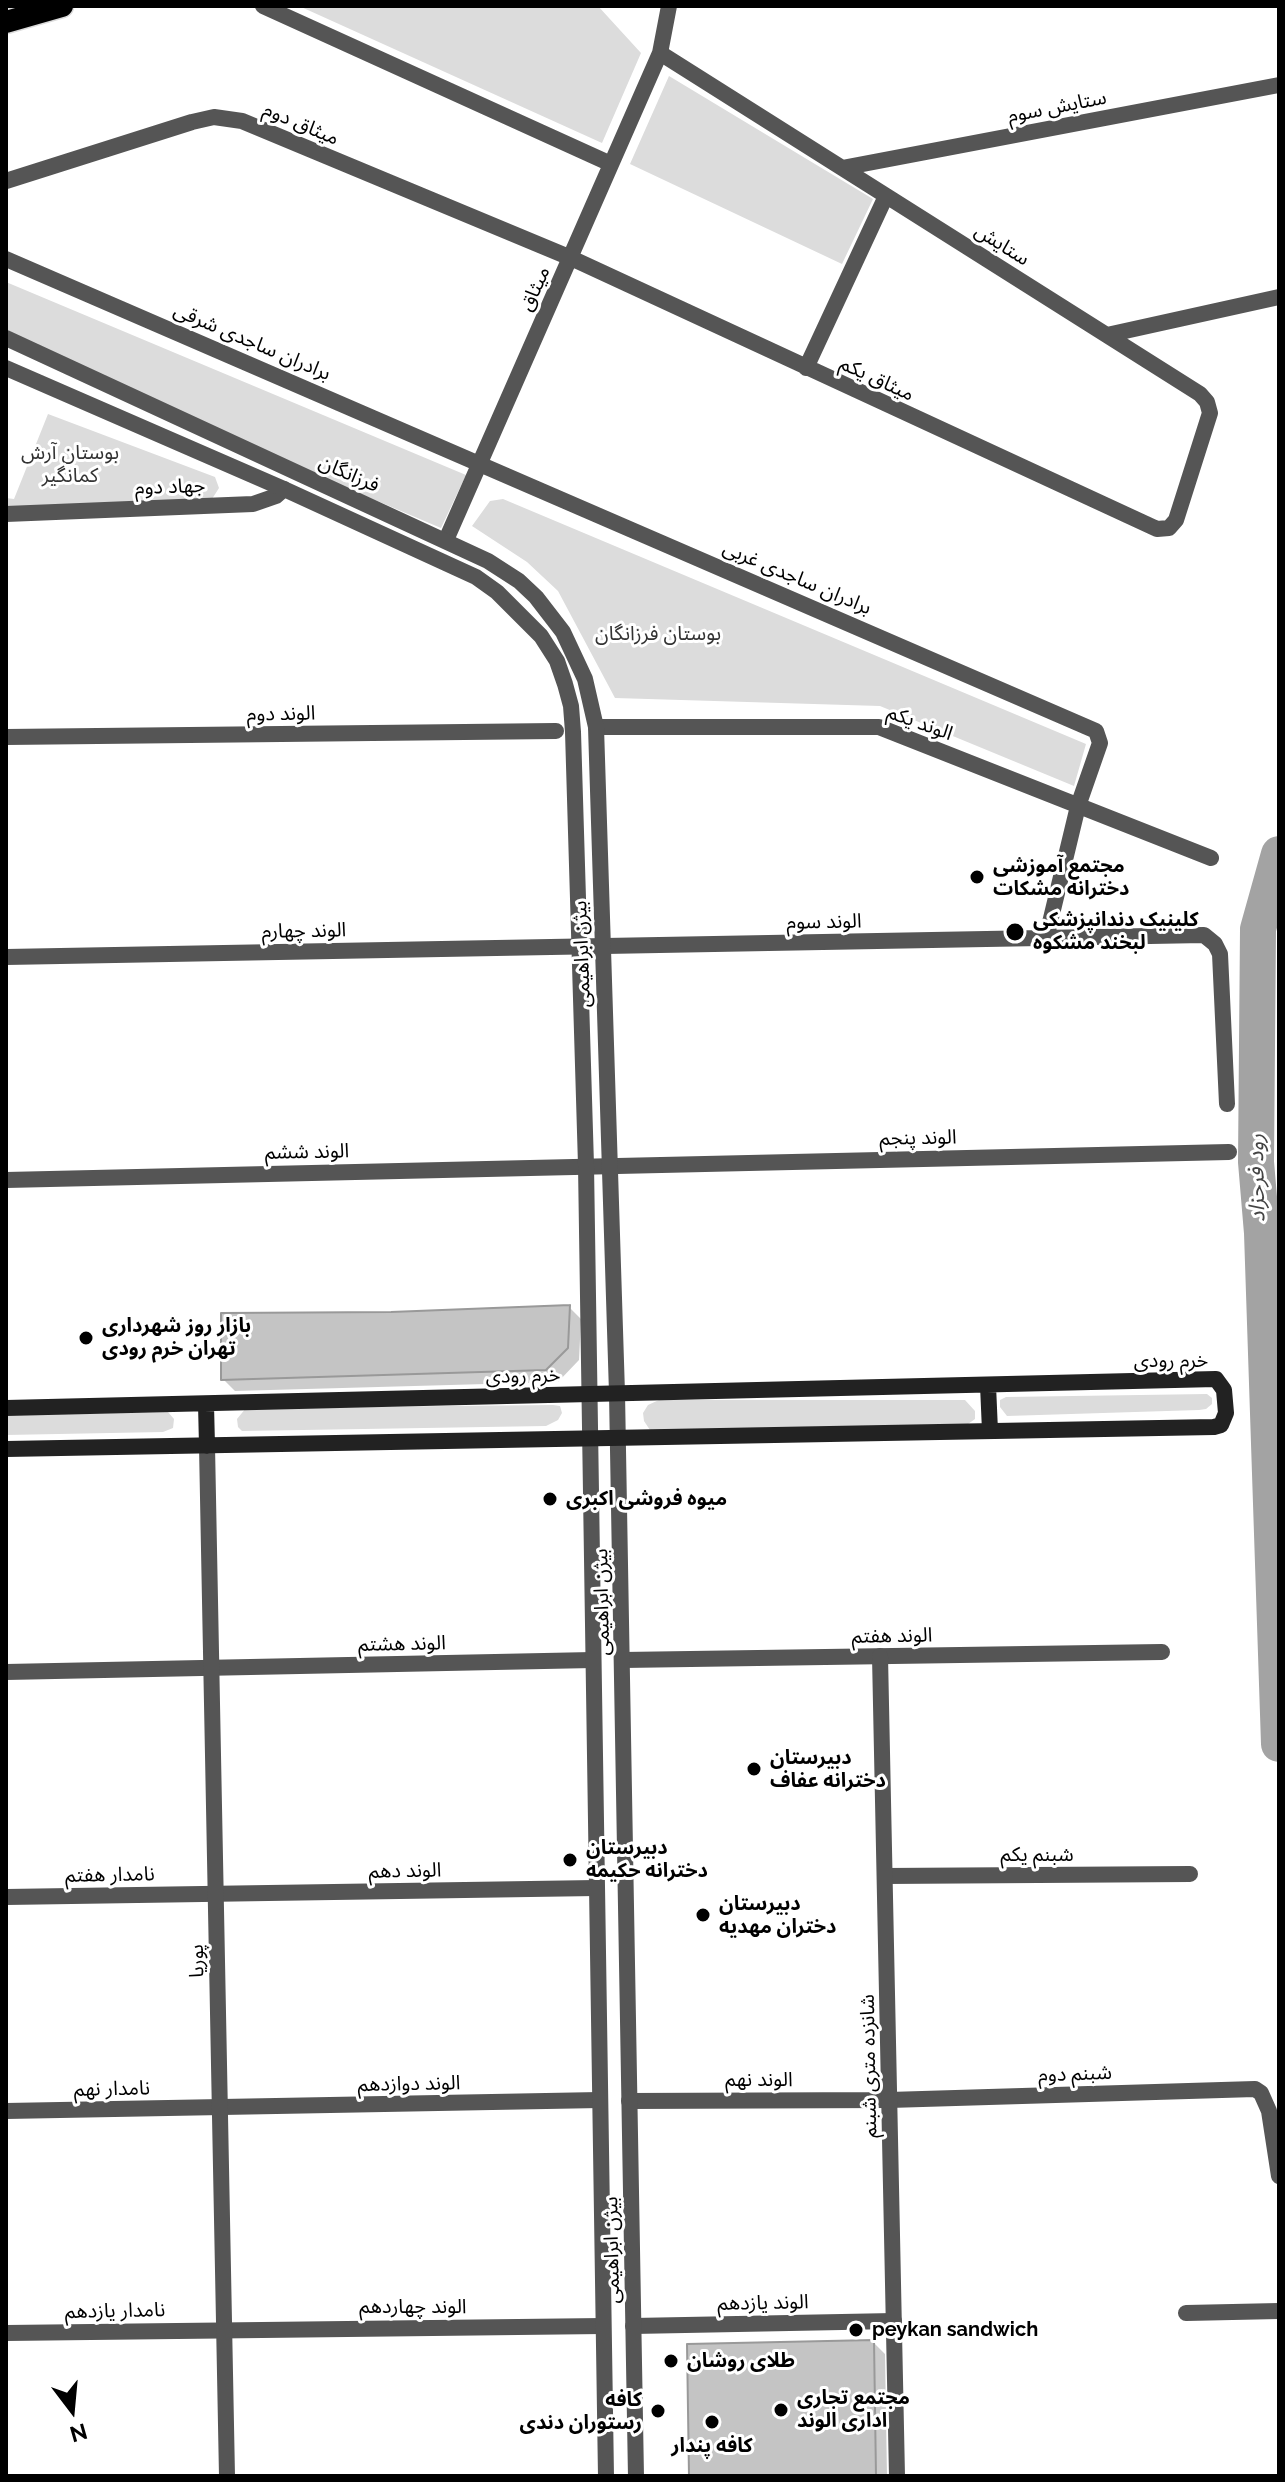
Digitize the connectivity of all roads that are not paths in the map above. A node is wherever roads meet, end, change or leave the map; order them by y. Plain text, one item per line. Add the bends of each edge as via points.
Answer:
1 (62, 6) edge
2 (263, 6) edge
3 (669, 6) edge
4 (6, 22) edge
5 (660, 53) junction
6 (1279, 85) edge
7 (611, 164) junction
8 (842, 168) junction
9 (6, 181) edge
10 (886, 196) junction
11 (571, 258) junction
12 (6, 259) edge
13 (1279, 297) edge
14 (1107, 335) junction
15 (6, 338) edge
16 (6, 368) edge
17 (806, 368) junction
18 (481, 463) junction
19 (292, 471) junction
20 (284, 489) junction
21 (6, 514) edge
22 (1169, 528) joint
23 (446, 540) junction
24 (437, 557) junction
25 (596, 727) junction
26 (567, 730) junction
27 (6, 737) edge
28 (1078, 806) junction
29 (1211, 858) dead end
30 (1046, 939) junction
31 (581, 945) junction
32 (602, 945) junction
33 (6, 957) edge
34 (1227, 1104) dead end
35 (1229, 1152) dead end
36 (608, 1164) junction
37 (586, 1165) junction
38 (6, 1180) edge
39 (988, 1385) junction
40 (617, 1393) junction
41 (589, 1394) junction
42 (206, 1404) junction
43 (6, 1408) edge
44 (990, 1431) junction
45 (618, 1438) junction
46 (589, 1439) junction
47 (207, 1446) junction
48 (6, 1449) edge
49 (1162, 1652) dead end
50 (880, 1656) junction
51 (593, 1660) junction
52 (623, 1660) junction
53 (211, 1668) junction
54 (6, 1672) edge
55 (1190, 1874) dead end
56 (885, 1876) junction
57 (596, 1888) junction
58 (625, 1890) junction
59 (215, 1893) junction
60 (6, 1897) edge
61 (600, 2100) junction
62 (889, 2100) junction
63 (629, 2101) junction
64 (219, 2107) junction
65 (6, 2111) edge
66 (1279, 2176) edge
67 (1279, 2311) edge
68 (1186, 2313) dead end
69 (894, 2321) junction
70 (603, 2326) junction
71 (633, 2326) junction
72 (224, 2329) junction
73 (6, 2333) edge
74 (227, 2476) edge
75 (606, 2476) edge
76 (636, 2476) edge
77 (897, 2476) edge

1 - 4 highway
2 - 7 street
3 - 5 street, میثاق
5 - 7 street, میثاق
5 - 8 street, ستایش
6 - 8 street, ستایش سوم
7 - 11 street, میثاق
8 - 10 street, ستایش
9 - 11 street, میثاق دوم via 214,117 242,121
10 - 14 street, ستایش
10 - 17 street
11 - 17 street, میثاق یکم
11 - 18 street, میثاق
12 - 18 street, برادران ساجدی شرقی
13 - 14 street
14 - 22 street, ستایش via 1207,402 1210,413
15 - 19 street, فرزانگان
16 - 20 street, فرزانگان
17 - 22 street, میثاق یکم via 1157,529
18 - 23 street, میثاق
18 - 28 street, برادران ساجدی غربی via 1096,731 1100,743
19 - 20 street
19 - 23 street, فرزانگان
20 - 21 street, جهاد دوم via 253,504
20 - 24 street, فرزانگان
23 - 24 street, میثاق
23 - 25 street, فرزانگان via 505,572 536,597 574,651
24 - 26 street, فرزانگان via 497,592 541,636 565,684 571,706
25 - 26 street, الوند یکم
25 - 28 street, الوند یکم via 879,727
25 - 32 street, بیژن ابراهیمی
26 - 27 street, الوند دوم
26 - 31 street, بیژن ابراهیمی
28 - 29 street, الوند یکم
28 - 30 street
30 - 32 street, الوند سوم
30 - 34 street, الوند سوم via 1204,935 1215,944 1220,954
31 - 32 street, الوند چهارم
31 - 33 street, الوند چهارم
31 - 37 street, بیژن ابراهیمی
32 - 36 street, بیژن ابراهیمی
35 - 36 street, الوند پنجم
36 - 37 street, الوند ششم
36 - 40 street, بیژن ابراهیمی
37 - 38 street, الوند ششم
37 - 41 street, بیژن ابراهیمی
39 - 40 main road, خرم رودی
39 - 44 main road
39 - 44 main road, خرم رودی via 1216,1379 1226,1402 1224,1421 1214,1427
40 - 41 main road, خرم رودی
40 - 45 street, بیژن ابراهیمی
41 - 42 main road, خرم رودی
41 - 46 street, بیژن ابراهیمی
42 - 43 main road, خرم رودی
42 - 47 main road
44 - 45 main road, خرم رودی
45 - 46 main road, خرم رودی
45 - 52 street, بیژن ابراهیمی
46 - 47 main road, خرم رودی
46 - 51 street, بیژن ابراهیمی
47 - 48 main road, خرم رودی
47 - 53 street, پوریا
49 - 50 street, الوند هفتم
50 - 52 street, الوند هفتم
50 - 56 street, شانزده متری شبنم
51 - 52 street, الوند هفتم
51 - 53 street, الوند هشتم
51 - 57 street, بیژن ابراهیمی
52 - 58 street, بیژن ابراهیمی
53 - 54 street, الوند هشتم
53 - 59 street, پوریا
55 - 56 street, شبنم یکم
56 - 62 street, شانزده متری شبنم
57 - 58 street, الوند دهم
57 - 59 street, الوند دهم
57 - 61 street, بیژن ابراهیمی
58 - 63 street, بیژن ابراهیمی
59 - 60 street, نامدار هفتم
59 - 64 street, پوریا
61 - 63 street, الوند نهم
61 - 64 street, الوند دوازدهم
61 - 70 street, بیژن ابراهیمی
62 - 63 street, الوند نهم
62 - 66 street, شبنم دوم via 1248,2089 1261,2093 1269,2111
62 - 69 street, شانزده متری شبنم
63 - 71 street, بیژن ابراهیمی
64 - 65 street, نامدار نهم
64 - 72 street, پوریا
67 - 68 street
69 - 71 street, الوند یازدهم
69 - 77 street, شانزده متری شبنم
70 - 71 street, الوند یازدهم
70 - 72 street, الوند چهاردهم
70 - 75 street, بیژن ابراهیمی
71 - 76 street, بیژن ابراهیمی
72 - 73 street, نامدار یازدهم
72 - 74 street, پوریا

